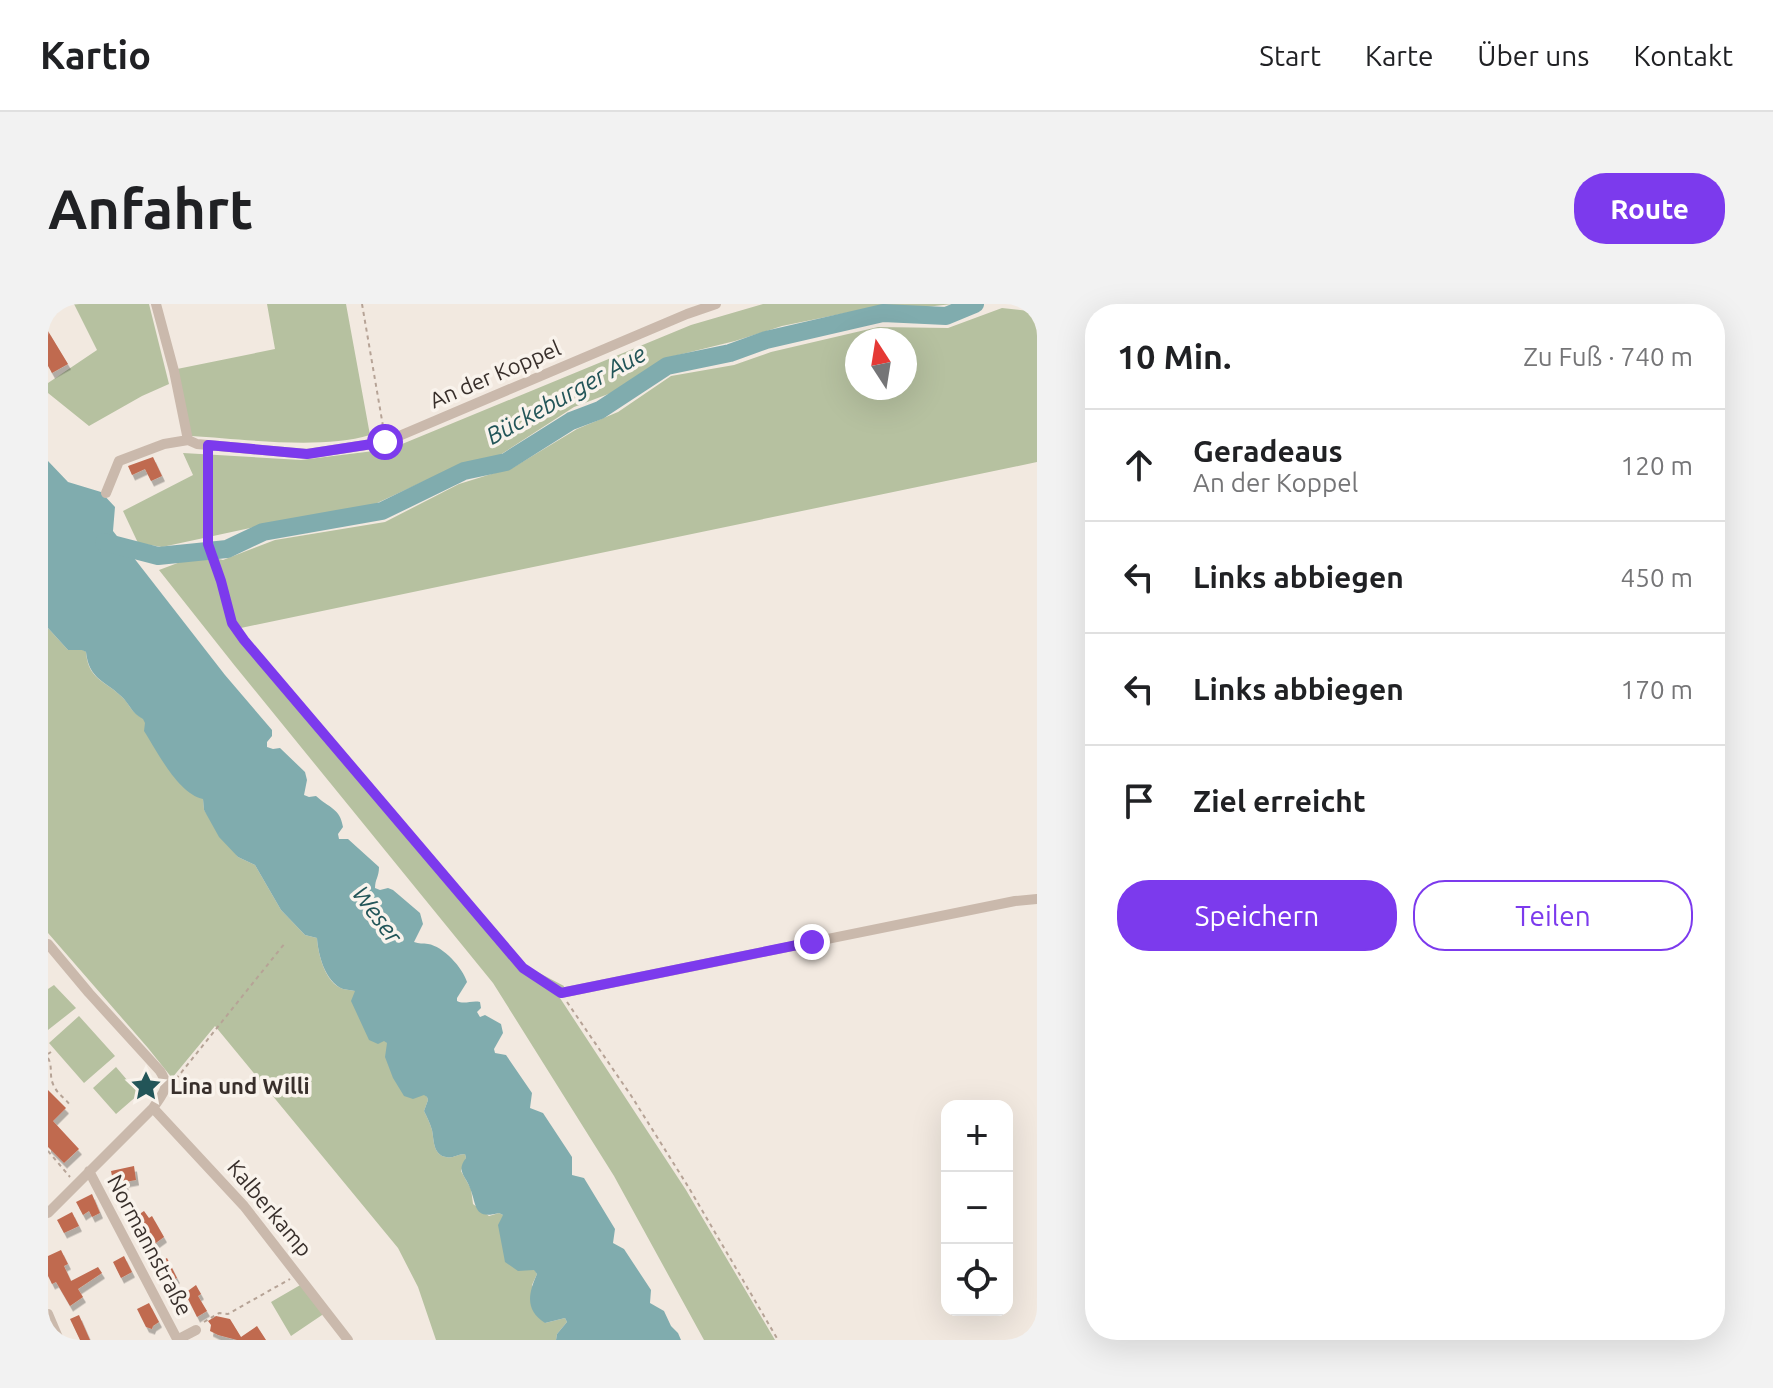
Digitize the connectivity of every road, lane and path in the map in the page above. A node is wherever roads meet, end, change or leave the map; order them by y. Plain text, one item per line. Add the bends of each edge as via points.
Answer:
1 (156, 304) edge
2 (362, 304) edge
3 (716, 304) edge
4 (188, 440) junction
5 (385, 442) junction
6 (208, 445) junction
7 (106, 493) dead end
8 (1037, 899) edge
9 (285, 943) dead end
10 (48, 944) edge
11 (59, 956) junction
12 (48, 964) edge
13 (561, 993) junction
14 (49, 1054) edge
15 (50, 1079) edge
16 (166, 1087) junction
17 (70, 1105) dead end
18 (153, 1108) junction
19 (48, 1151) edge
20 (89, 1171) junction
21 (76, 1184) junction
22 (48, 1213) edge
23 (298, 1274) junction
24 (48, 1314) edge
25 (196, 1330) joint
26 (177, 1338) edge
27 (59, 1340) edge
28 (348, 1340) edge
29 (778, 1340) edge

1 - 4 street
2 - 5 path
3 - 5 street, An der Koppel
4 - 6 street, An der Koppel
4 - 7 street, An der Koppel via 119,461
5 - 6 street, An der Koppel via 307,454
6 - 13 path via 208,544 232,623 523,968
8 - 13 street
9 - 16 path
10 - 11 street
11 - 12 street
11 - 16 street via 160,1071
13 - 29 path via 689,1188
14 - 15 path
15 - 17 path via 58,1097
16 - 18 street
18 - 20 street
18 - 23 street, Kalberkamp via 244,1206
19 - 21 path
20 - 21 street
20 - 26 street, Normannstraße
21 - 22 street
23 - 25 path via 228,1314 207,1319
23 - 28 street, Kalberkamp
24 - 27 street
25 - 26 street

